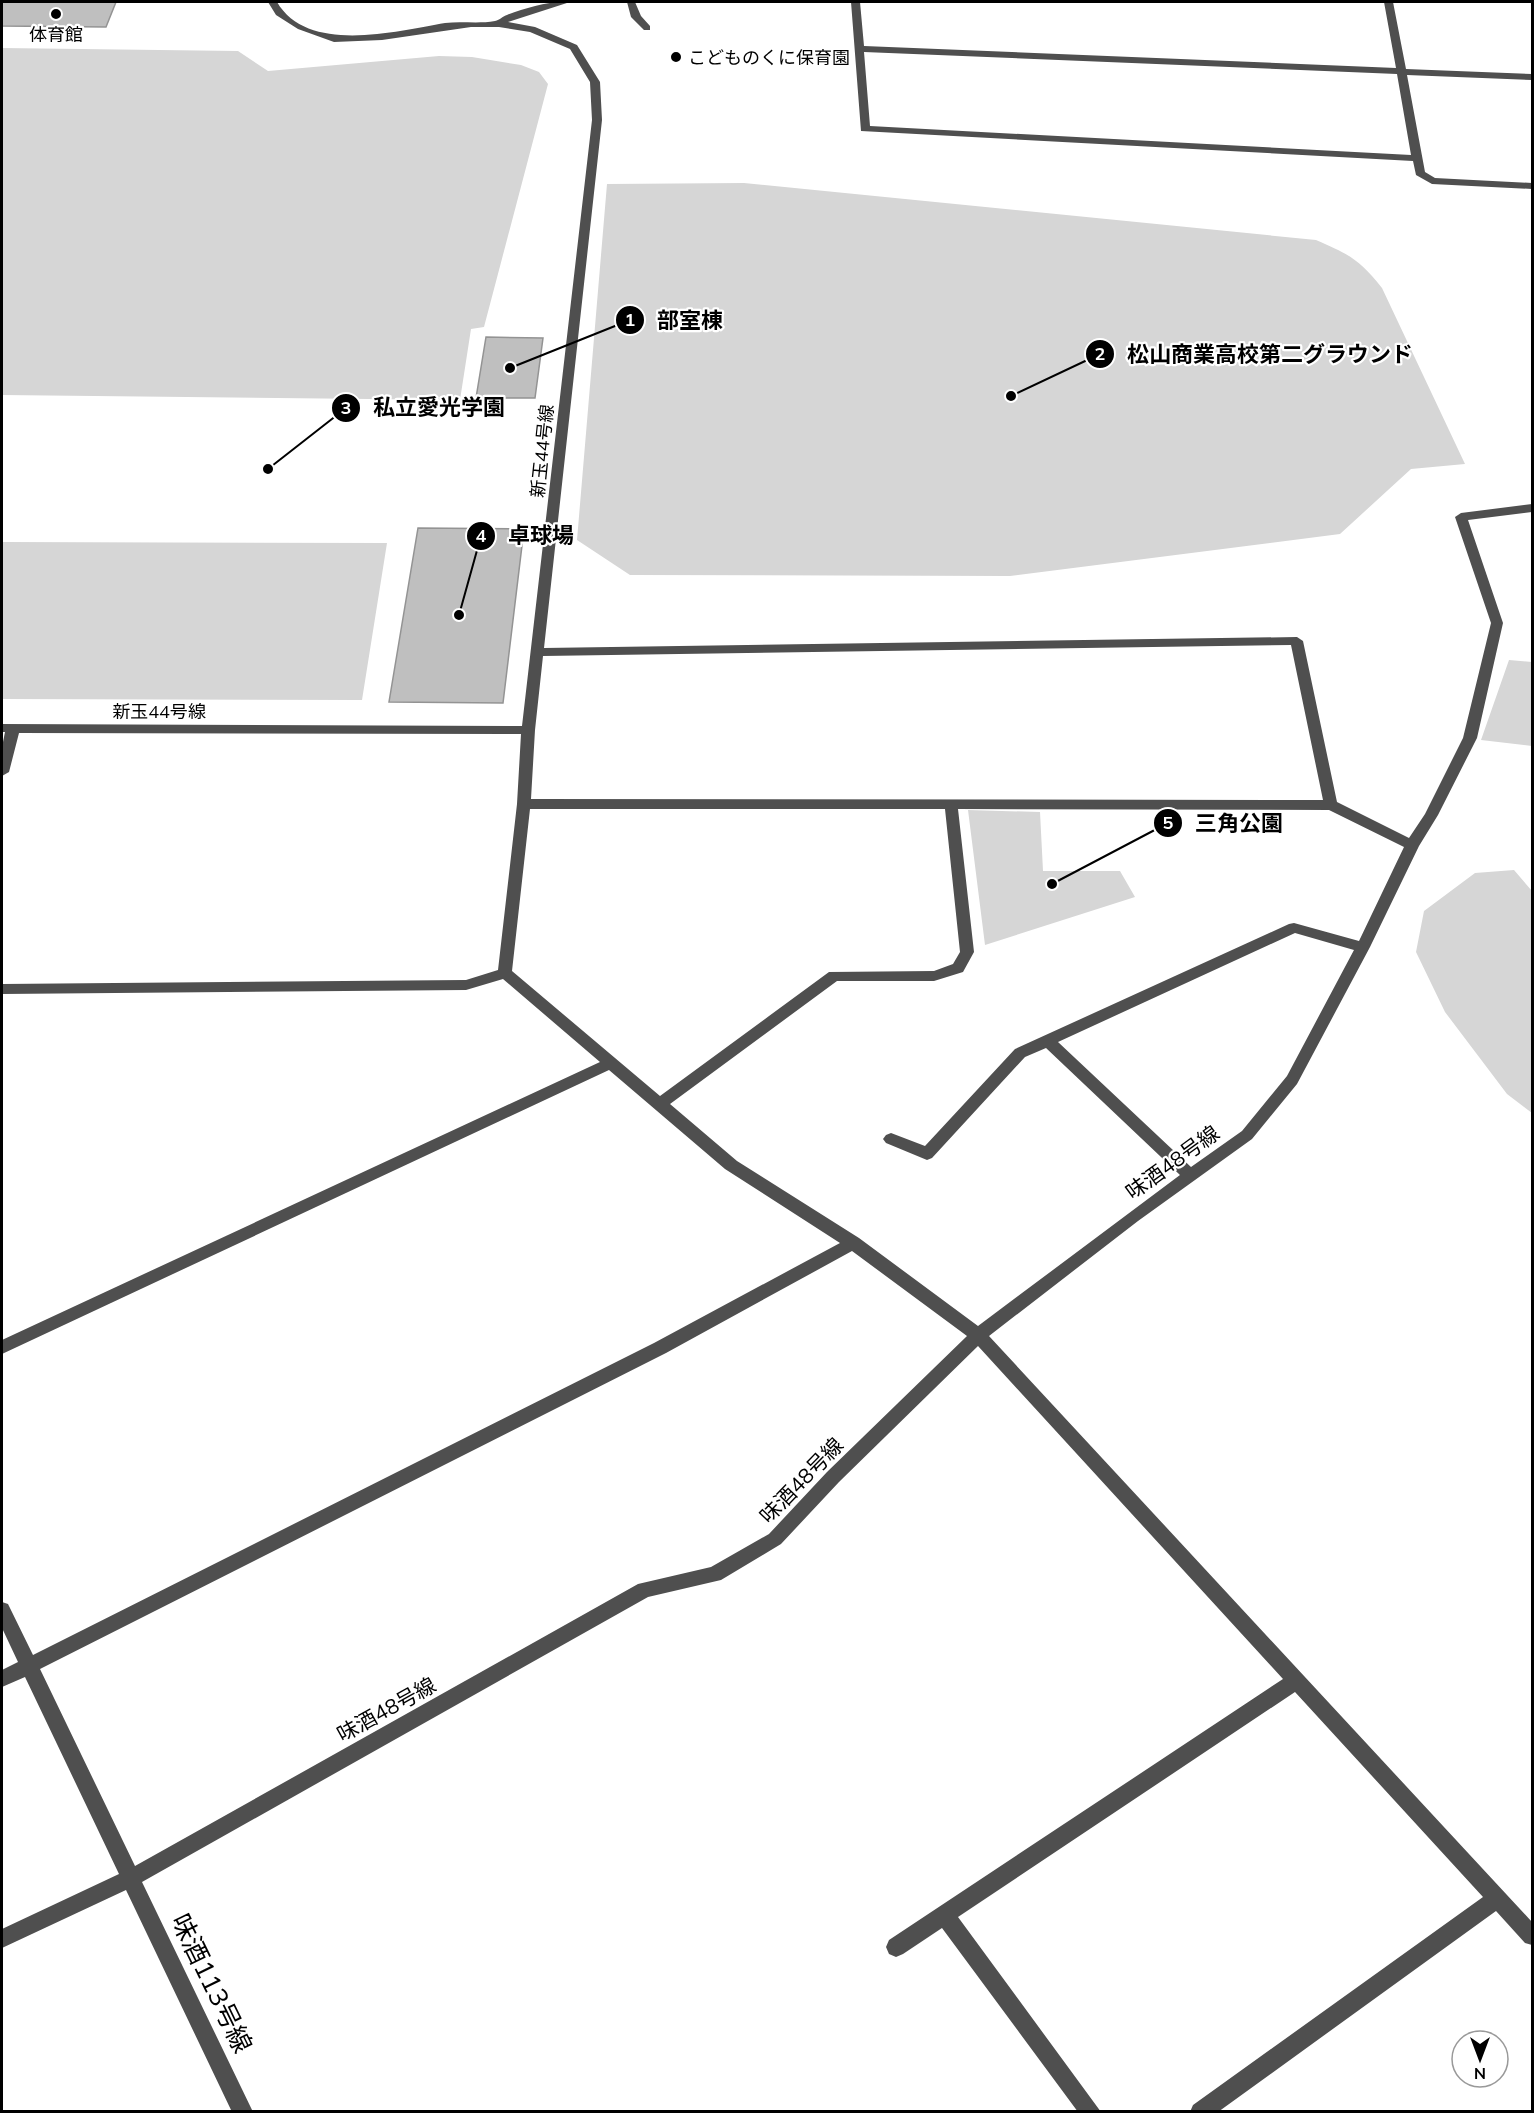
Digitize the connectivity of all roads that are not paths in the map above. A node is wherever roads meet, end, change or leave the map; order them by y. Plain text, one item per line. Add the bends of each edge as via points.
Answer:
1 (273, 2) edge
2 (564, 2) edge
3 (631, 2) edge
4 (855, 2) edge
5 (1389, 2) edge
6 (498, 24) junction
7 (647, 28) dead end
8 (859, 49) junction
9 (1402, 72) junction
10 (1533, 77) edge
11 (1416, 158) junction
12 (1533, 186) edge
13 (1533, 508) edge
14 (537, 652) junction
15 (7, 728) edge
16 (528, 730) junction
17 (2, 772) edge
18 (524, 804) junction
19 (951, 804) junction
20 (1331, 805) junction
21 (1412, 845) junction
22 (1363, 947) junction
23 (505, 973) junction
24 (2, 989) edge
25 (1047, 1040) junction
26 (611, 1063) junction
27 (659, 1104) junction
28 (891, 1139) dead end
29 (1191, 1176) junction
30 (853, 1243) junction
31 (978, 1335) junction
32 (2, 1347) edge
33 (2, 1610) edge
34 (29, 1666) junction
35 (2, 1679) edge
36 (1297, 1680) junction
37 (131, 1878) junction
38 (1497, 1898) junction
39 (944, 1914) junction
40 (1533, 1936) edge
41 (2, 1939) edge
42 (896, 1947) dead end
43 (243, 2112) edge
44 (1090, 2112) edge
45 (1200, 2112) edge

1 - 6 street, 新玉44号線 via 279,13 301,27 334,39
2 - 6 street via 509,17
3 - 7 street via 636,17
4 - 8 street
5 - 9 street
6 - 14 street, 新玉44号線 via 532,29 574,47 595,82 596,131
8 - 9 street
8 - 11 street via 866,129
9 - 10 street
9 - 11 street
11 - 12 street via 1420,173 1432,181
13 - 21 street, 味酒48号線 via 1461,517 1497,623 1470,738
14 - 16 street, 新玉44号線
14 - 20 street via 1296,641
15 - 16 street, 新玉44号線
15 - 17 street
16 - 18 street
18 - 19 street
18 - 23 street
19 - 20 street
19 - 27 street via 967,952 958,968 934,976 834,976
20 - 21 street
21 - 22 street, 味酒48号線
22 - 25 street via 1294,928
22 - 29 street, 味酒48号線 via 1292,1080 1247,1135
23 - 24 street via 466,986
23 - 26 street
25 - 28 street via 1020,1053 927,1154
25 - 29 street
26 - 27 street
26 - 32 street
27 - 30 street via 731,1165
29 - 31 street, 味酒48号線
30 - 31 street
30 - 34 street via 660,1348
31 - 36 street
31 - 37 street, 味酒48号線 via 775,1539 715,1574 644,1590
33 - 34 street, 味酒113号線
34 - 35 street
34 - 37 street, 味酒113号線
36 - 38 street
36 - 39 street
37 - 41 street, 味酒48号線
37 - 43 street, 味酒113号線
38 - 40 street
38 - 45 street
39 - 42 street
39 - 44 street

